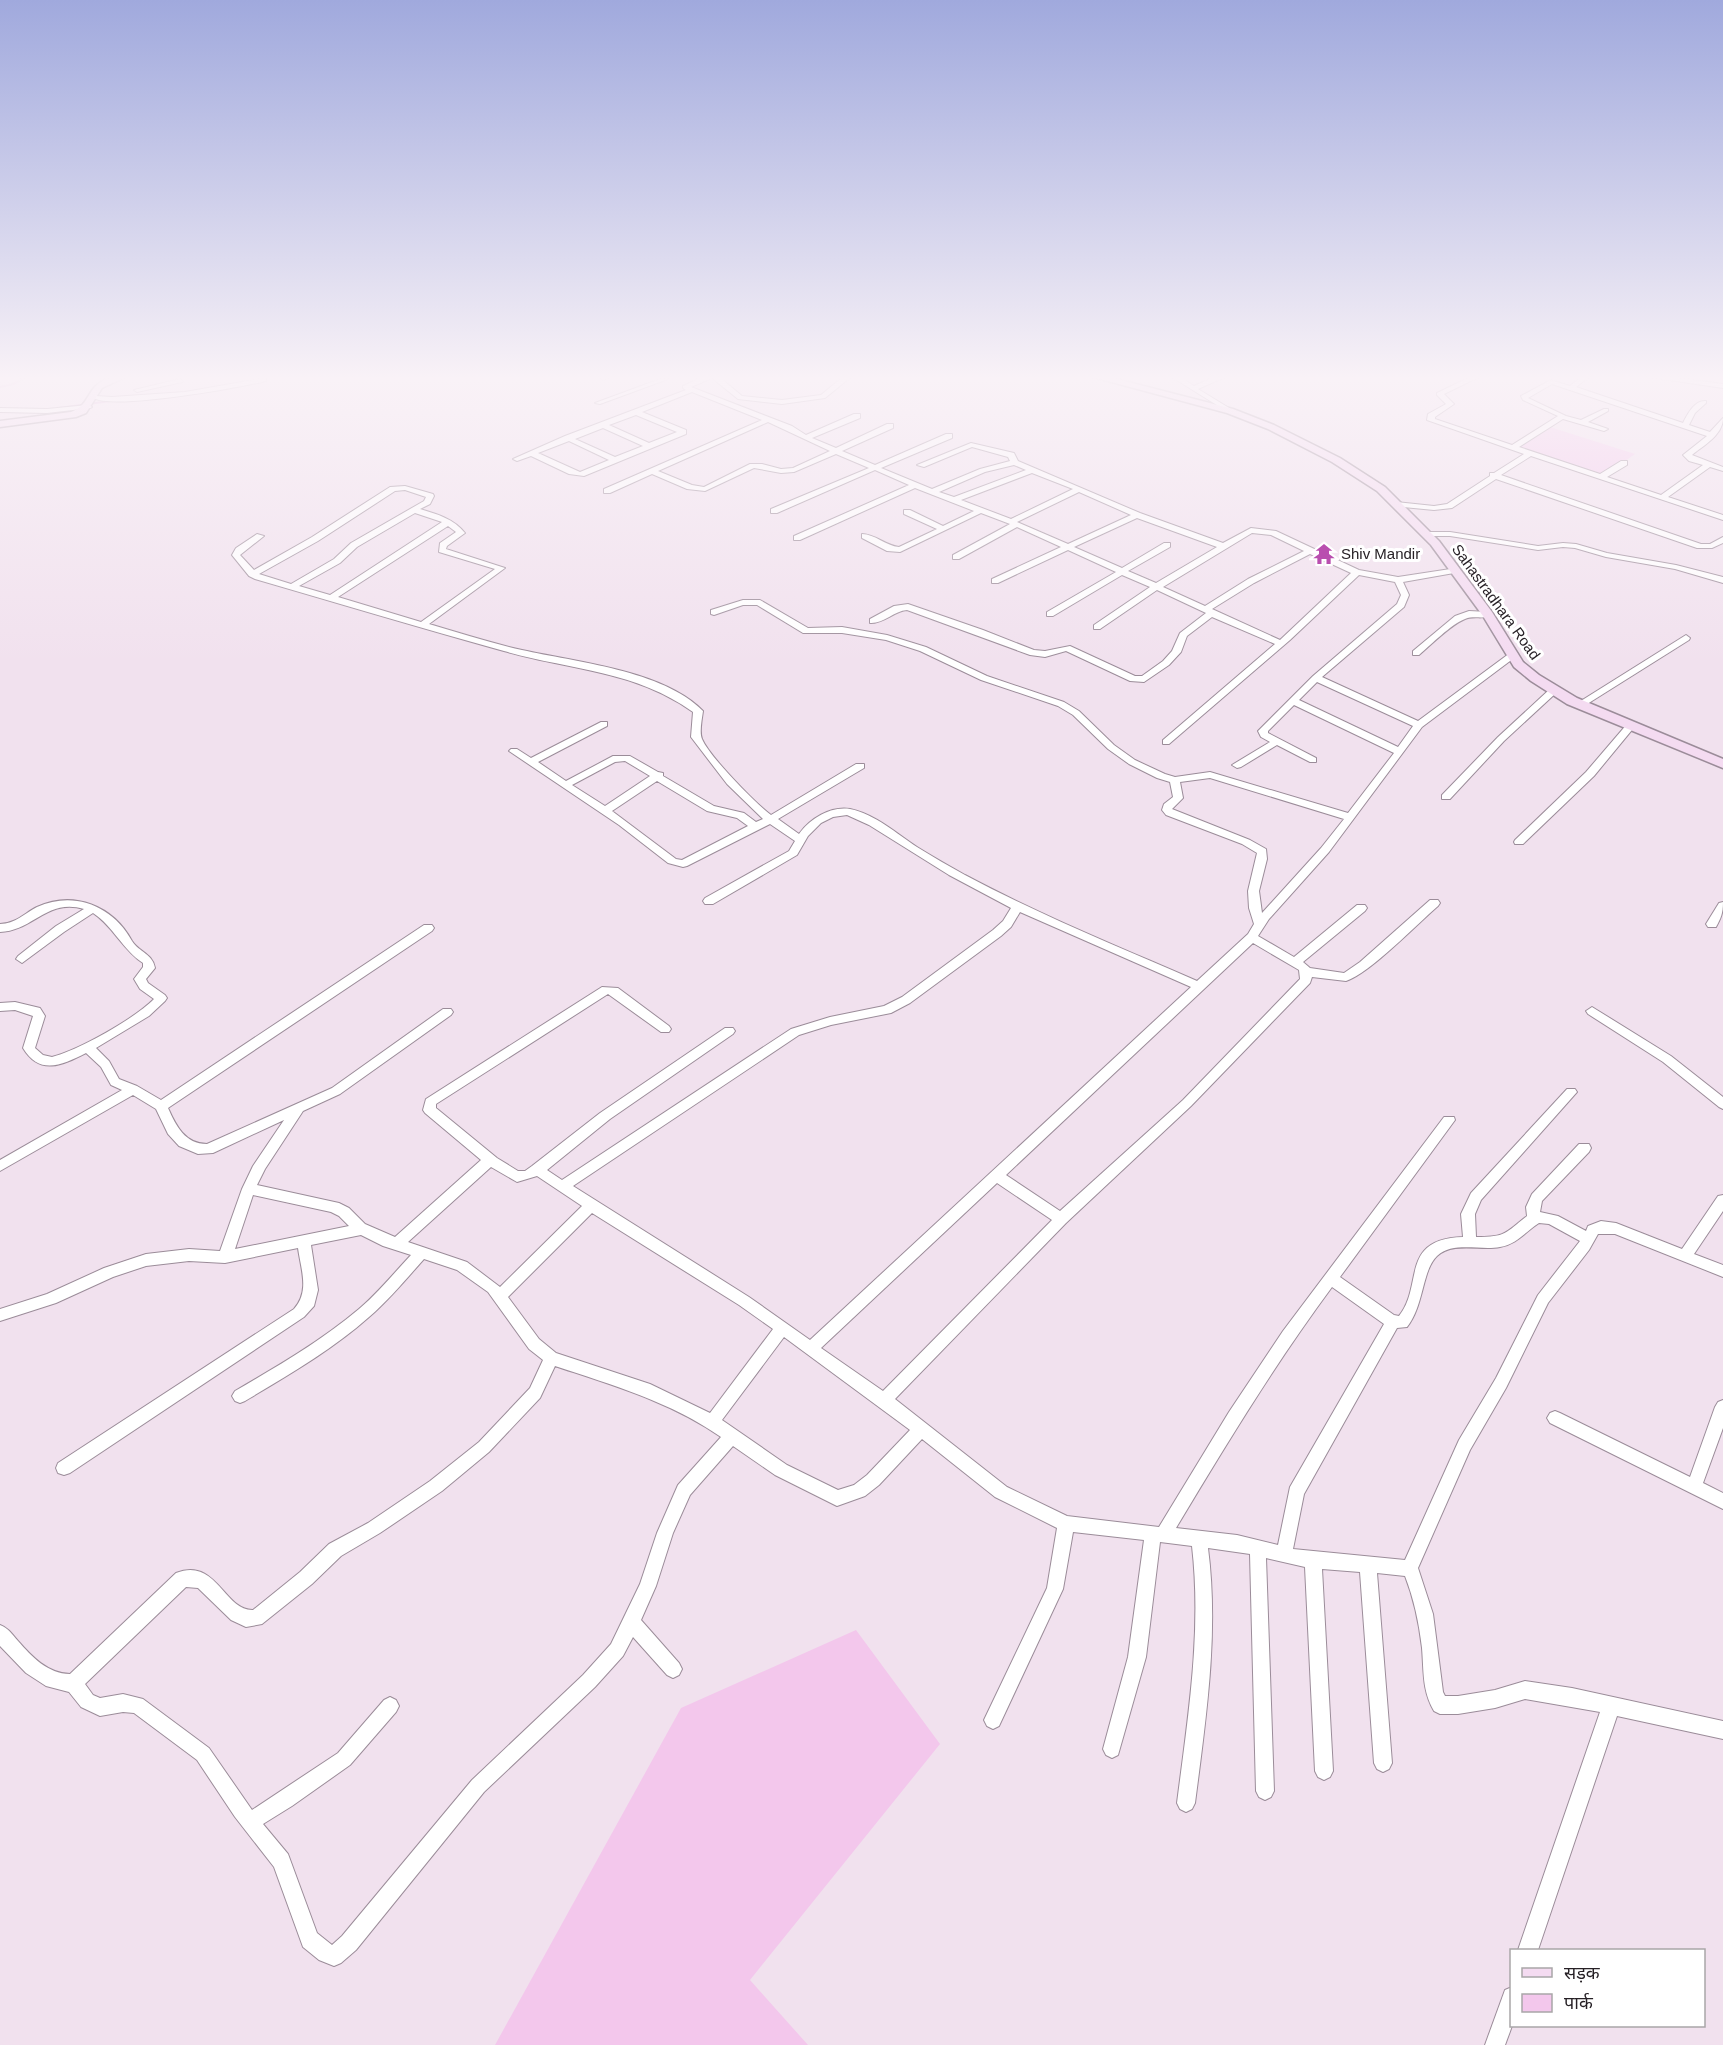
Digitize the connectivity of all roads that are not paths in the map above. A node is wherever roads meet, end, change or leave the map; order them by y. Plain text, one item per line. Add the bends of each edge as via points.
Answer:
1 (571, 471) edge
2 (587, 471) edge
3 (651, 471) edge
4 (653, 471) edge
5 (742, 471) edge
6 (868, 471) edge
7 (884, 471) edge
8 (985, 471) edge
9 (1028, 471) edge
10 (1036, 471) edge
11 (1355, 471) edge
12 (1499, 471) edge
13 (1584, 471) edge
14 (1610, 471) edge
15 (1699, 471) edge
16 (1493, 475) junction
17 (1601, 477) junction
18 (915, 485) junction
19 (1079, 489) junction
20 (607, 490) dead end
21 (932, 492) junction
22 (1662, 498) junction
23 (954, 500) junction
24 (1396, 504) junction
25 (414, 510) junction
26 (774, 511) dead end
27 (980, 511) junction
28 (907, 512) dead end
29 (1137, 515) junction
30 (1723, 518) edge
31 (447, 523) junction
32 (1013, 524) junction
33 (943, 529) junction
34 (1426, 534) junction
35 (260, 536) dead end
36 (865, 536) dead end
37 (797, 538) dead end
38 (1723, 539) edge
39 (1167, 545) dead end
40 (1222, 546) junction
41 (1066, 547) junction
42 (1310, 551) junction
43 (956, 557) dead end
44 (1454, 570) junction
45 (1122, 572) junction
46 (1357, 572) junction
47 (252, 574) junction
48 (1398, 580) junction
49 (1723, 580) edge
50 (995, 581) dead end
51 (293, 586) junction
52 (1156, 587) junction
53 (331, 598) junction
54 (1208, 611) junction
55 (714, 612) dead end
56 (1050, 614) dead end
57 (1488, 615) junction
58 (873, 621) dead end
59 (423, 624) junction
60 (1097, 627) dead end
61 (1686, 638) dead end
62 (1281, 643) junction
63 (1416, 653) dead end
64 (1513, 655) junction
65 (1316, 678) junction
66 (1553, 691) junction
67 (1293, 701) junction
68 (1581, 704) junction
69 (604, 724) dead end
70 (1419, 725) junction
71 (1631, 725) junction
72 (1276, 741) junction
73 (1166, 742) dead end
74 (514, 751) dead end
75 (1400, 752) junction
76 (1313, 760) dead end
77 (531, 762) junction
78 (1723, 764) edge
79 (1237, 765) dead end
80 (860, 766) dead end
81 (659, 776) junction
82 (1175, 780) junction
83 (566, 785) junction
84 (1446, 797) dead end
85 (605, 811) junction
86 (1349, 817) junction
87 (771, 819) junction
88 (756, 827) junction
89 (801, 840) junction
90 (1519, 842) dead end
91 (709, 902) dead end
92 (1434, 903) dead end
93 (1723, 906) edge
94 (1017, 907) junction
95 (1361, 908) dead end
96 (92, 909) junction
97 (1260, 924) junction
98 (1712, 924) dead end
99 (428, 927) dead end
100 (0, 928) edge
101 (1252, 937) junction
102 (22, 959) dead end
103 (1295, 962) junction
104 (1306, 972) junction
105 (1198, 986) junction
106 (0, 1007) edge
107 (447, 1011) dead end
108 (1592, 1011) dead end
109 (665, 1029) dead end
110 (729, 1031) dead end
111 (87, 1047) junction
112 (133, 1089) junction
113 (1571, 1092) dead end
114 (1723, 1104) edge
115 (161, 1106) junction
116 (299, 1108) junction
117 (1449, 1120) dead end
118 (1584, 1148) dead end
119 (492, 1162) junction
120 (0, 1166) edge
121 (537, 1170) junction
122 (996, 1175) junction
123 (563, 1186) junction
124 (249, 1189) junction
125 (1723, 1200) edge
126 (591, 1204) junction
127 (1534, 1218) junction
128 (1061, 1219) junction
129 (361, 1229) junction
130 (1588, 1239) junction
131 (304, 1241) junction
132 (1470, 1243) junction
133 (395, 1244) junction
134 (422, 1252) junction
135 (225, 1257) junction
136 (1684, 1257) junction
137 (1723, 1271) edge
138 (1330, 1278) junction
139 (499, 1297) junction
140 (0, 1315) edge
141 (1393, 1322) junction
142 (782, 1328) junction
143 (811, 1348) junction
144 (551, 1358) junction
145 (240, 1396) dead end
146 (884, 1400) junction
147 (1723, 1407) edge
148 (1554, 1418) dead end
149 (712, 1422) junction
150 (920, 1430) junction
151 (732, 1436) junction
152 (64, 1468) dead end
153 (1694, 1487) junction
154 (1723, 1502) edge
155 (1066, 1524) junction
156 (1158, 1534) junction
157 (1198, 1539) junction
158 (1258, 1548) junction
159 (1284, 1555) junction
160 (1313, 1560) junction
161 (1368, 1565) junction
162 (1410, 1568) junction
163 (632, 1623) junction
164 (0, 1633) edge
165 (672, 1669) dead end
166 (73, 1683) junction
167 (390, 1706) dead end
168 (1611, 1706) junction
169 (993, 1720) dead end
170 (1723, 1730) edge
171 (1112, 1749) dead end
172 (1383, 1764) dead end
173 (1324, 1771) dead end
174 (1264, 1791) dead end
175 (1186, 1803) dead end
176 (250, 1822) junction
177 (1528, 1949) edge
178 (1510, 2003) edge
179 (1495, 2045) edge

1 - 2 street
3 - 20 street
4 - 5 street via 705,489
6 - 26 street
7 - 18 street
8 - 21 street
9 - 23 street
10 - 19 street
11 - 24 main road, Sahastradhara Road
12 - 16 street
13 - 17 street
14 - 17 street
15 - 22 street
16 - 24 street via 1449,506
16 - 38 street via 1700,546 1712,546
17 - 22 street
18 - 21 street
18 - 37 street
19 - 29 street
19 - 32 street
21 - 23 street
22 - 30 street
23 - 27 street
24 - 34 main road, Sahastradhara Road
25 - 31 street
25 - 47 street via 430,496 405,488 393,489
25 - 51 street
27 - 32 street
27 - 33 street
28 - 33 street
29 - 40 street
29 - 41 street
31 - 53 street
31 - 59 street via 461,533 443,545 442,550 501,568
32 - 41 street
32 - 43 street
33 - 36 street via 897,550
34 - 44 main road, Sahastradhara Road
34 - 49 street via 1450,534 1528,548 1576,546
35 - 47 street via 236,555
39 - 45 street
40 - 42 street via 1251,530 1262,530
40 - 52 street
41 - 45 street
41 - 50 street
42 - 46 street
42 - 54 street via 1251,581
44 - 48 street
44 - 57 main road, Sahastradhara Road
45 - 52 street
45 - 56 street
46 - 48 street
46 - 62 street
47 - 51 street
48 - 65 street via 1405,595 1401,605
51 - 53 street
52 - 54 street
52 - 60 street
53 - 59 street
54 - 58 street via 1183,635 1166,663 1139,680 1067,648 1040,655 908,608 897,608
54 - 62 street
55 - 82 street via 753,601 806,631 857,632 923,649 984,678 1070,708 1125,757
57 - 63 street via 1458,618
57 - 64 main road, Sahastradhara Road
59 - 87 street via 541,658 611,671 687,702 698,711 696,737 704,749 730,782
61 - 68 street
62 - 73 street
64 - 66 main road, Sahastradhara Road via 1518,664
64 - 70 street
65 - 67 street
65 - 70 street
66 - 68 main road, Sahastradhara Road
66 - 84 street
67 - 72 street via 1263,731
67 - 75 street
68 - 71 main road, Sahastradhara Road
69 - 77 street
70 - 75 street
71 - 78 main road, Sahastradhara Road
71 - 90 street via 1590,774
72 - 76 street
72 - 79 street
74 - 77 street
75 - 86 street
77 - 83 street
80 - 87 street
81 - 83 street via 622,757
81 - 85 street
81 - 88 street via 711,809 740,814
82 - 86 street via 1210,775
82 - 97 street via 1178,798 1168,806 1170,813 1262,851 1254,909
83 - 85 street
85 - 88 street via 672,861 684,864
86 - 97 street
87 - 88 street
87 - 89 street
89 - 91 street via 793,853
89 - 94 street via 815,822 840,812 853,813
92 - 104 street via 1364,966 1346,977
93 - 98 street
94 - 105 street
94 - 123 street via 997,933 906,1000 887,1010 795,1032
95 - 103 street
96 - 100 street via 59,902 11,927
96 - 102 street
96 - 111 street via 109,920 129,946 148,962 149,968 140,980 161,998 155,1007
97 - 101 street
99 - 115 street
101 - 103 street
101 - 105 street
103 - 104 street
104 - 128 street via 1301,986 1187,1103
105 - 122 street
106 - 111 street via 36,1011 39,1016 29,1048 41,1059 54,1062
107 - 116 street via 336,1091
108 - 114 street via 1667,1059
109 - 119 street via 615,991 606,990 430,1102 429,1110
110 - 121 street via 605,1116
111 - 112 street via 115,1082
112 - 115 street
112 - 120 street
113 - 132 street via 1476,1197 1468,1214
115 - 116 street via 174,1134 182,1143 200,1150
116 - 124 street
117 - 138 street
118 - 127 street via 1537,1198
119 - 121 street via 517,1177
119 - 133 street
121 - 123 street
122 - 128 street
122 - 143 street
123 - 126 street
124 - 129 street via 334,1207
124 - 135 street
125 - 136 street
126 - 139 street
126 - 142 street
127 - 130 street via 1552,1220
127 - 132 street via 1509,1239
128 - 146 street
129 - 131 street
129 - 133 street
130 - 136 street via 1593,1230 1601,1227 1616,1229
130 - 162 street via 1543,1299 1501,1383 1464,1445
131 - 135 street
131 - 152 street via 311,1290 309,1302 299,1313
132 - 141 street via 1442,1247 1432,1253 1421,1272 1408,1317 1402,1323
133 - 134 street
134 - 139 street via 462,1266 493,1288
134 - 145 street via 358,1319 303,1359
135 - 140 street via 189,1255 146,1260 51,1299
136 - 137 street
138 - 141 street
138 - 156 street via 1288,1335
139 - 144 street via 534,1344
141 - 159 street via 1296,1492
142 - 143 street
142 - 149 street
143 - 146 street
144 - 149 street via 645,1389
144 - 166 street via 535,1393 484,1447 436,1486 335,1550 263,1613 250,1620 242,1618 202,1580 182,1579
146 - 150 street
147 - 153 street
148 - 153 street
149 - 151 street
150 - 151 street via 873,1480 859,1491 837,1498 781,1470
150 - 155 street via 1001,1492
151 - 163 street via 684,1490
153 - 154 street
155 - 156 street
155 - 169 street via 1055,1589
156 - 157 street
156 - 171 street via 1137,1657
157 - 158 street
157 - 175 street via 1204,1572 1205,1642
158 - 159 street
158 - 174 street
159 - 160 street
160 - 161 street
160 - 173 street
161 - 162 street
161 - 172 street
162 - 168 street via 1420,1590 1434,1694 1440,1705 1496,1699 1525,1690
163 - 165 street
163 - 176 street via 603,1666 478,1786 349,1943 334,1956 310,1940 281,1861
164 - 166 street via 23,1658 54,1681
166 - 176 street via 87,1701 100,1707 137,1705 171,1728 203,1754
167 - 176 street via 344,1759
168 - 170 street
168 - 177 street
178 - 179 street

